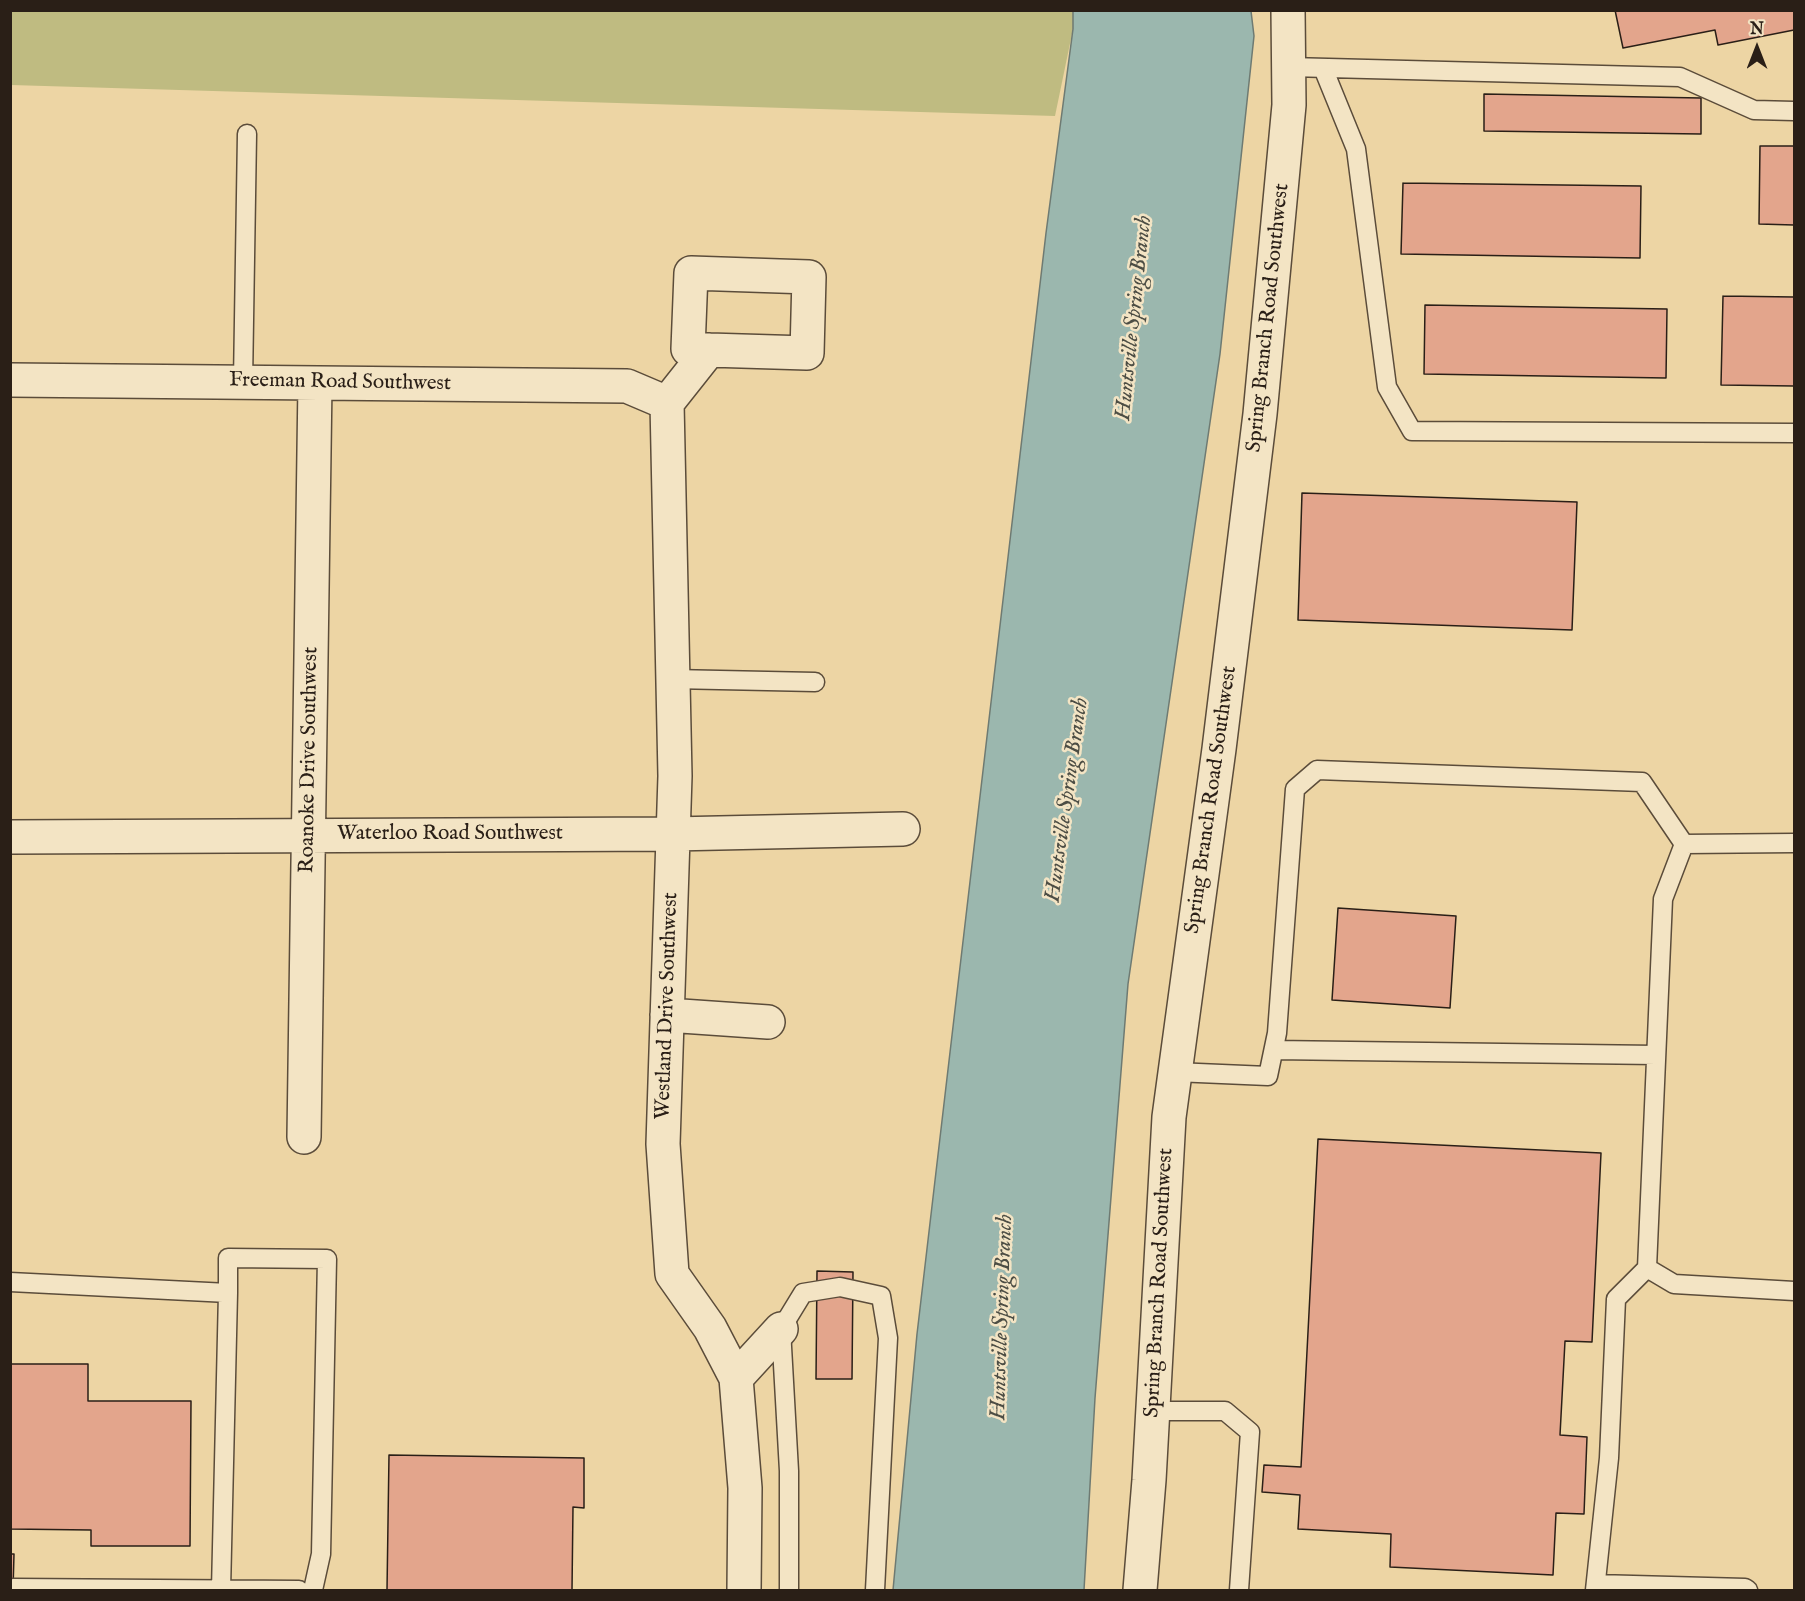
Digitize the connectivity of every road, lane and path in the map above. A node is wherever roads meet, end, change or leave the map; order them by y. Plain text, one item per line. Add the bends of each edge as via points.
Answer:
1 (1288, 10) edge
2 (1288, 67) junction
3 (1323, 68) junction
4 (1794, 111) edge
5 (247, 134) dead end
6 (709, 350) dead end
7 (10, 380) edge
8 (243, 382) junction
9 (315, 383) junction
10 (667, 403) junction
11 (1794, 433) edge
12 (672, 679) junction
13 (815, 682) dead end
14 (903, 829) dead end
15 (673, 834) junction
16 (309, 836) junction
17 (10, 837) edge
18 (1794, 843) edge
19 (1684, 844) junction
20 (667, 1015) junction
21 (768, 1022) dead end
22 (1274, 1050) junction
23 (1656, 1055) junction
24 (1175, 1072) junction
25 (304, 1137) dead end
26 (1647, 1268) junction
27 (10, 1282) edge
28 (1794, 1291) edge
29 (228, 1293) junction
30 (781, 1329) junction
31 (736, 1378) junction
32 (1153, 1411) junction
33 (1595, 1587) edge
34 (13, 1588) dead end
35 (221, 1590) edge
36 (299, 1590) edge
37 (313, 1590) edge
38 (744, 1590) edge
39 (789, 1590) edge
40 (875, 1590) edge
41 (1140, 1590) edge
42 (1239, 1590) edge
43 (1748, 1590) edge

1 - 2 street, Spring Branch Road Southwest
2 - 3 lane
2 - 24 street, Spring Branch Road Southwest via 1290,105 1260,414
3 - 4 lane via 1680,77 1754,110
3 - 11 lane via 1356,149 1388,387 1412,431
5 - 8 lane
6 - 10 street
7 - 8 street, Freeman Road Southwest
8 - 9 street, Freeman Road Southwest
9 - 10 street, Freeman Road Southwest via 627,386
9 - 16 street, Roanoke Drive Southwest
10 - 12 street, Westland Drive Southwest
12 - 13 lane
12 - 15 street, Westland Drive Southwest
14 - 15 street, Waterloo Road Southwest
15 - 16 street, Waterloo Road Southwest
15 - 20 street, Westland Drive Southwest
16 - 17 street, Waterloo Road Southwest
16 - 25 street, Roanoke Drive Southwest
18 - 19 lane
19 - 22 lane via 1642,782 1317,770 1295,789
19 - 23 lane via 1663,899
20 - 21 street
20 - 31 street, Westland Drive Southwest via 663,1144 672,1274 710,1328
22 - 23 lane
22 - 24 lane via 1268,1076
23 - 26 lane
24 - 32 street, Spring Branch Road Southwest via 1169,1117
26 - 28 lane via 1674,1284
26 - 33 lane via 1616,1299 1609,1458
27 - 29 lane
29 - 35 lane
29 - 37 lane via 228,1258 327,1259 321,1554
30 - 31 street
30 - 39 lane via 789,1471
30 - 40 lane via 803,1293 840,1287 881,1296 888,1338
31 - 38 street, Westland Drive Southwest via 745,1488
32 - 41 street, Spring Branch Road Southwest
32 - 42 lane via 1225,1411 1250,1432
33 - 43 lane
34 - 35 lane
35 - 36 lane

